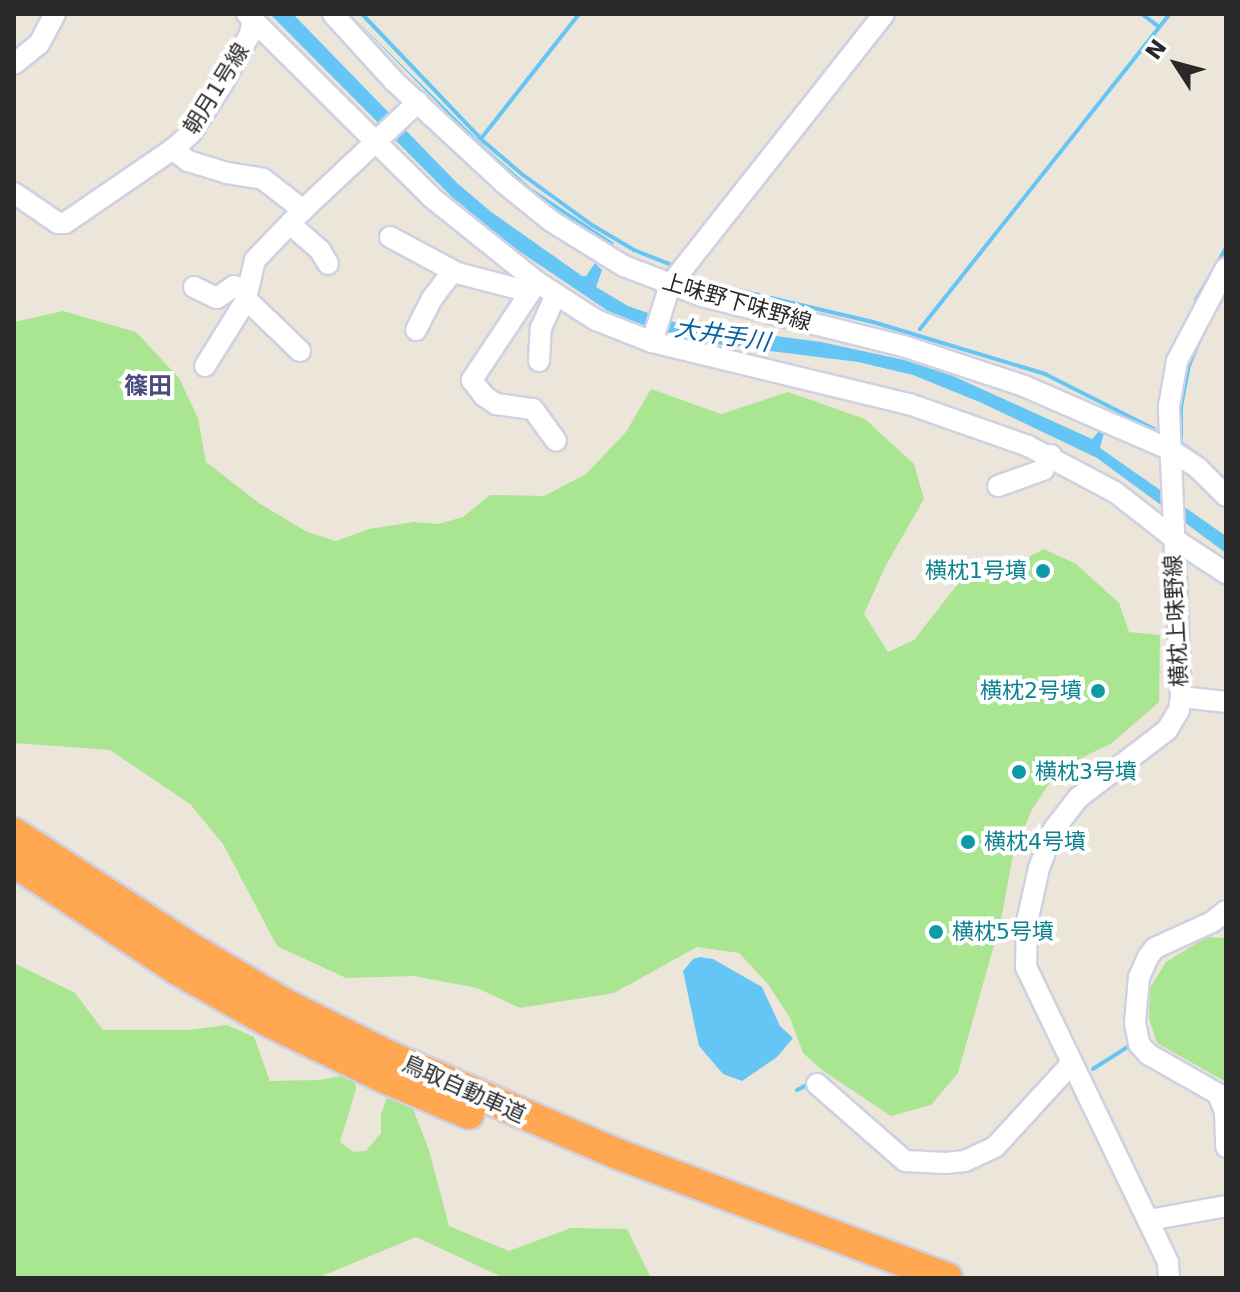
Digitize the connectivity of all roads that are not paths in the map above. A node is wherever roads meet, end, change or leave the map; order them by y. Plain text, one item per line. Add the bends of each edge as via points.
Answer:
1 (55, 14) edge
2 (333, 14) edge
3 (884, 14) edge
4 (251, 17) edge
5 (14, 64) edge
6 (413, 106) junction
7 (375, 140) junction
8 (173, 149) junction
9 (14, 193) edge
10 (296, 217) junction
11 (390, 237) dead end
12 (328, 264) dead end
13 (1226, 268) edge
14 (453, 271) junction
15 (670, 285) junction
16 (194, 287) dead end
17 (534, 287) junction
18 (556, 295) junction
19 (247, 296) junction
20 (416, 330) dead end
21 (652, 342) junction
22 (300, 351) dead end
23 (539, 361) dead end
24 (205, 366) dead end
25 (556, 441) dead end
26 (1169, 449) junction
27 (1051, 455) junction
28 (998, 486) dead end
29 (1226, 496) edge
30 (1172, 536) junction
31 (1226, 573) edge
32 (1181, 697) junction
33 (1226, 702) edge
34 (14, 833) edge
35 (14, 862) edge
36 (1226, 911) edge
37 (1071, 1064) junction
38 (817, 1084) dead end
39 (1226, 1147) edge
40 (1226, 1206) edge
41 (1149, 1220) junction
42 (914, 1278) edge
43 (947, 1278) edge
44 (1169, 1278) edge

1 - 5 street via 39,44
2 - 6 street, 上味野下味野線
3 - 15 street
4 - 7 street
4 - 8 street, 朝月1号線 via 223,83 191,133
6 - 7 street
6 - 15 street, 上味野下味野線 via 551,221 624,266
7 - 10 street
7 - 17 street
8 - 9 street via 65,223
8 - 10 street, 朝月1号線 via 199,166 263,179
10 - 12 street, 朝月1号線
10 - 19 street via 255,260
11 - 14 street
13 - 26 street, 横枕上味野線 via 1177,361
14 - 17 street
14 - 20 street
15 - 21 street
15 - 26 street, 上味野下味野線 via 981,370
16 - 19 street via 217,298 234,286
17 - 18 street
17 - 25 street via 472,380 496,404 533,409
18 - 21 street via 596,320
18 - 23 street via 541,328
19 - 22 street
19 - 24 street
21 - 27 street via 909,404
26 - 29 street, 上味野下味野線
26 - 30 street, 横枕上味野線
27 - 28 street via 1043,470
27 - 30 street via 1115,492
30 - 31 street
30 - 32 street, 横枕上味野線
32 - 33 street
32 - 37 street, 横枕上味野線 via 1167,730 1078,798 1054,829 1039,868 1027,922 1026,967
34 - 43 highway, 鳥取自動車道 via 207,958 391,1057 629,1159
35 - 42 highway, 鳥取自動車道 via 176,969 387,1079 514,1132
36 - 39 street via 1155,948 1139,977 1135,1023 1139,1044 1148,1054 1218,1094 1225,1111
37 - 38 street via 995,1147 946,1163 905,1161
37 - 41 street, 横枕上味野線
40 - 41 street
41 - 44 street, 横枕上味野線 via 1168,1262

